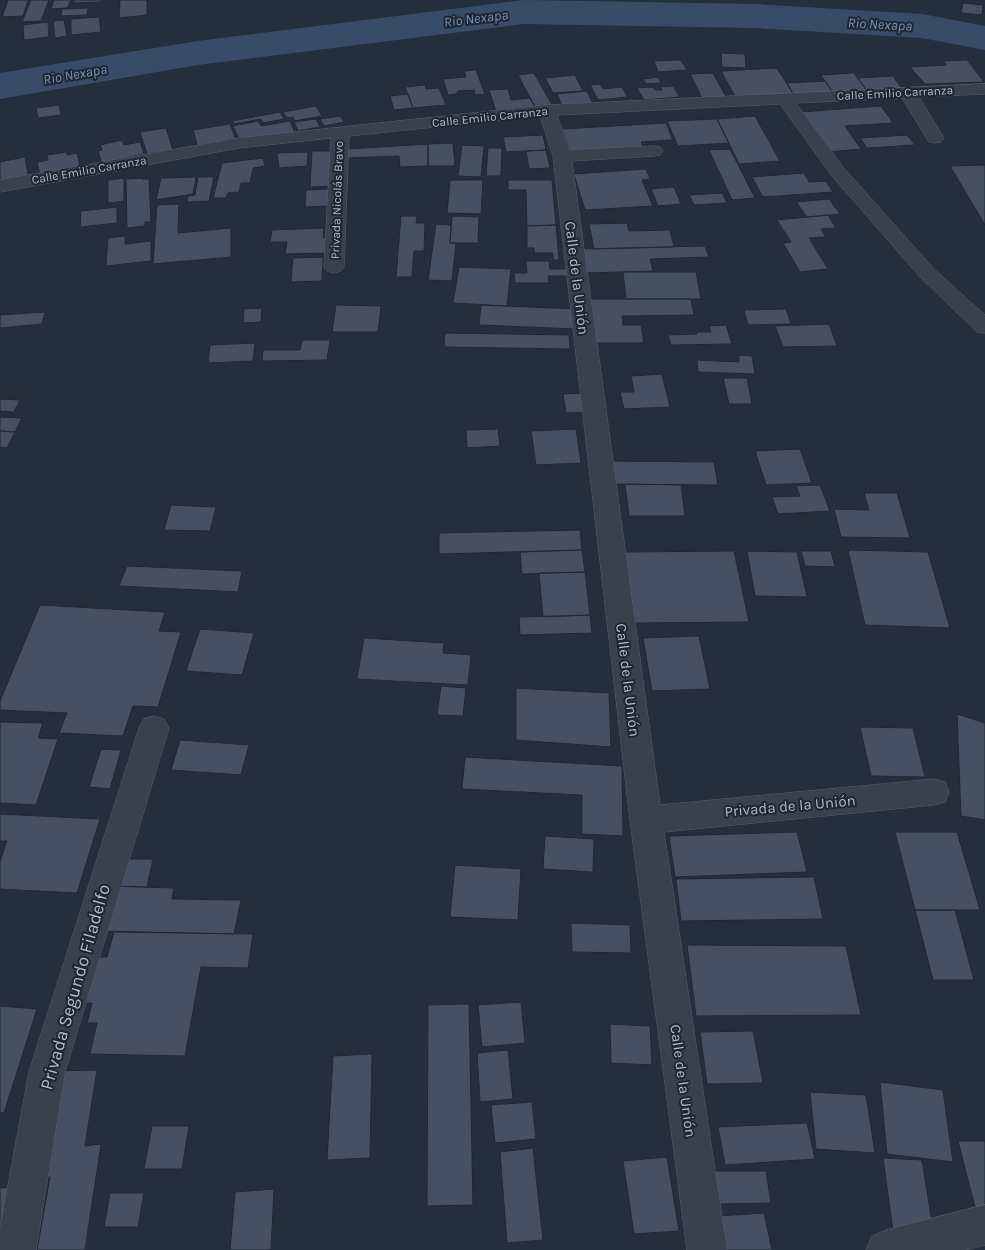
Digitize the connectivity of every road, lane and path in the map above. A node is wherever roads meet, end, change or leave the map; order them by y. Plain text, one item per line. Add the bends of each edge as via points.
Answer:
1 (985, 89) edge
2 (907, 92) junction
3 (784, 98) junction
4 (547, 110) junction
5 (340, 132) junction
6 (935, 138) dead end
7 (654, 150) dead end
8 (562, 156) junction
9 (0, 186) edge
10 (334, 267) dead end
11 (985, 327) edge
12 (154, 728) dead end
13 (934, 792) dead end
14 (646, 820) junction
15 (985, 1225) edge
16 (16, 1250) edge
17 (707, 1250) edge
18 (886, 1250) edge

1 - 2 street, Calle Emilio Carranza
2 - 3 street, Calle Emilio Carranza
2 - 6 street
3 - 4 street, Calle Emilio Carranza
3 - 11 street via 837,171 926,273
4 - 5 street, Calle Emilio Carranza
4 - 8 street, Calle de la Unión
5 - 9 street, Calle Emilio Carranza via 239,143
5 - 10 street, Privada Nicolás Bravo
7 - 8 street
8 - 14 street, Calle de la Unión
12 - 16 street, Privada Segundo Filadelfo via 47,1072
13 - 14 street, Privada de la Unión
14 - 17 street, Calle de la Unión
15 - 18 street

